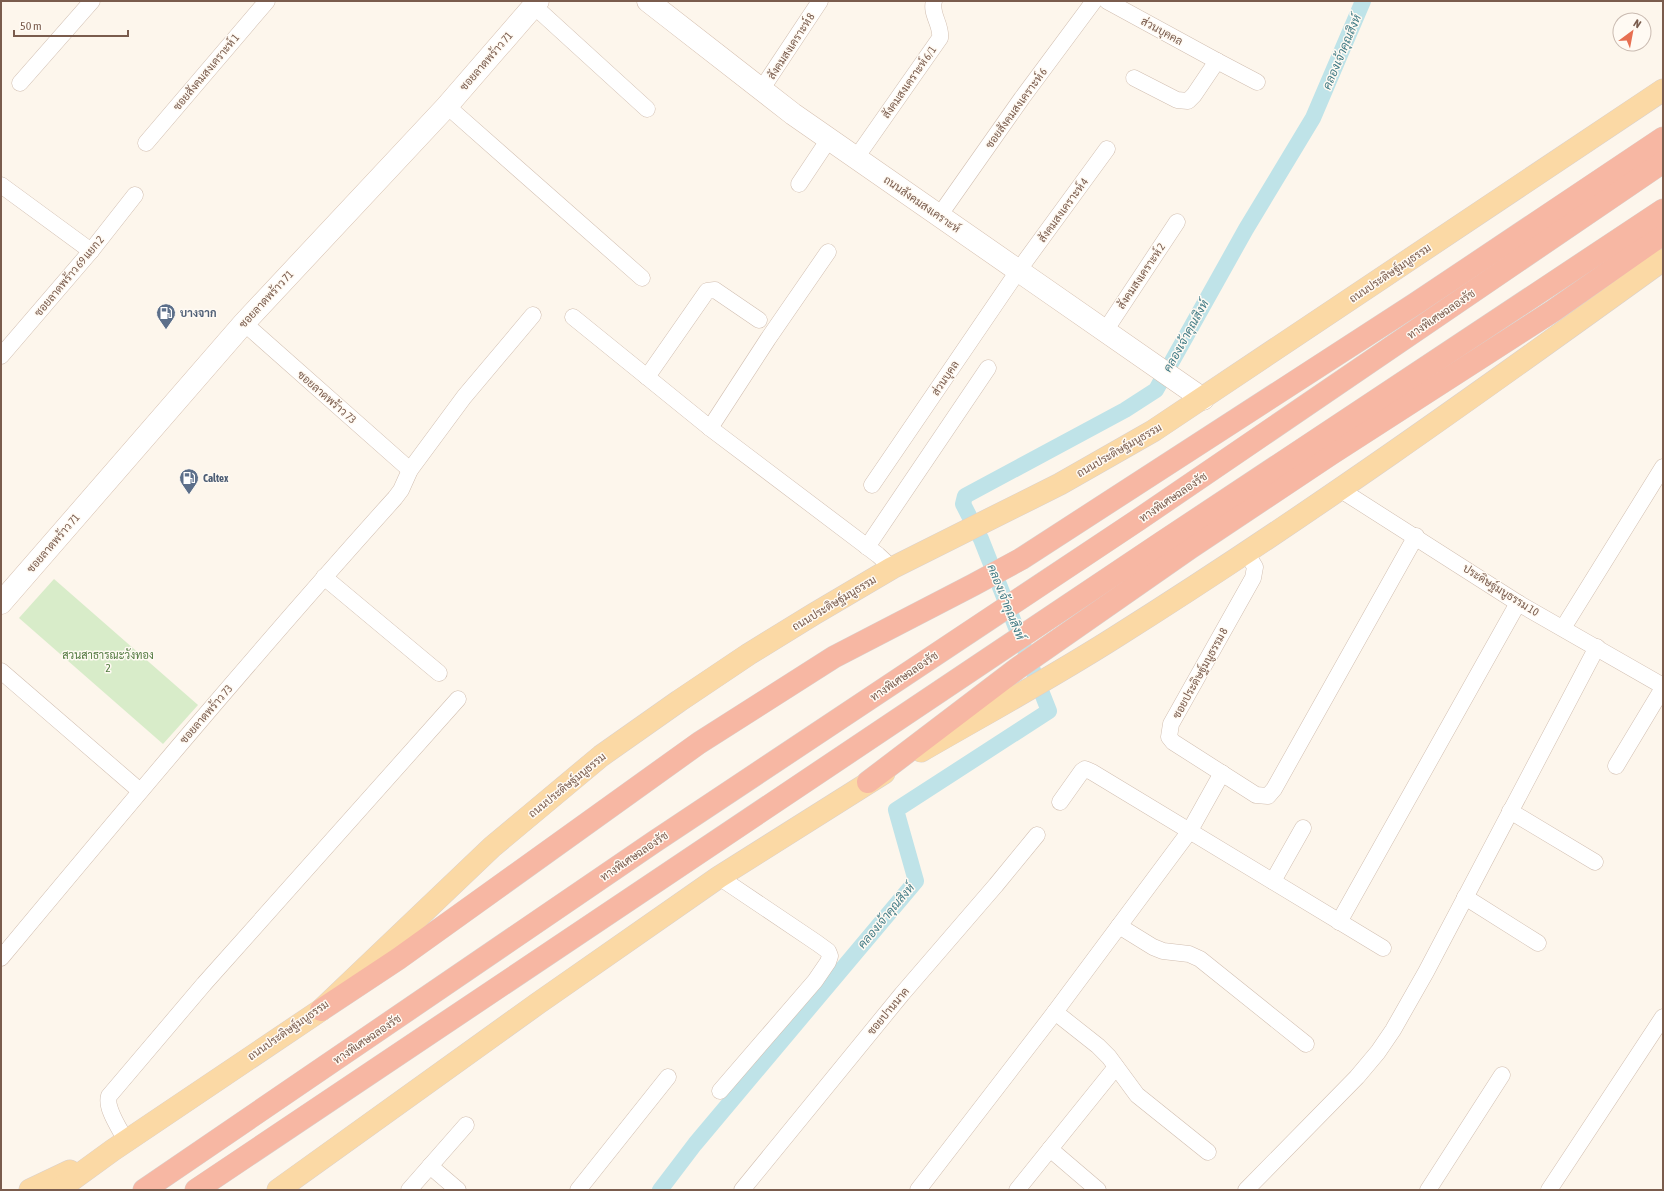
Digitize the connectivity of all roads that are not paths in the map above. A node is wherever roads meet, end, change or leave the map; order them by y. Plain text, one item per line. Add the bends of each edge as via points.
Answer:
1 (92, 1) edge
2 (267, 1) edge
3 (820, 1) edge
4 (934, 1) edge
5 (1094, 1) edge
6 (1107, 1) edge
7 (536, 3) edge
8 (657, 4) edge
9 (1216, 61) junction
10 (1134, 78) dead end
11 (1257, 82) dead end
12 (20, 83) dead end
13 (761, 90) junction
14 (1663, 90) edge
15 (447, 106) junction
16 (647, 110) dead end
17 (1663, 138) edge
18 (829, 139) junction
19 (146, 143) dead end
20 (1107, 149) dead end
21 (856, 158) junction
22 (1663, 162) edge
23 (800, 184) dead end
24 (1, 185) edge
25 (136, 195) dead end
26 (1663, 210) edge
27 (939, 216) junction
28 (1177, 222) dead end
29 (1663, 234) edge
30 (91, 251) junction
31 (828, 252) dead end
32 (1663, 260) edge
33 (1018, 271) junction
34 (642, 278) dead end
35 (533, 315) dead end
36 (573, 317) dead end
37 (759, 320) dead end
38 (244, 323) junction
39 (1105, 331) junction
40 (1, 356) edge
41 (988, 368) dead end
42 (647, 377) junction
43 (1203, 399) junction
44 (710, 428) junction
45 (1663, 467) edge
46 (410, 470) junction
47 (872, 485) dead end
48 (1341, 490) junction
49 (1416, 536) junction
50 (867, 547) junction
51 (1246, 552) junction
52 (892, 568) junction
53 (324, 577) junction
54 (1, 603) edge
55 (1518, 603) junction
56 (1563, 628) junction
57 (1597, 647) junction
58 (1, 671) edge
59 (439, 673) dead end
60 (1663, 687) edge
61 (458, 699) dead end
62 (1616, 766) dead end
63 (1222, 773) junction
64 (868, 782) junction
65 (140, 791) junction
66 (1060, 802) dead end
67 (1510, 811) junction
68 (1303, 828) dead end
69 (1189, 832) junction
70 (1037, 835) dead end
71 (1595, 862) dead end
72 (719, 877) junction
73 (1272, 881) junction
74 (1465, 897) junction
75 (1339, 922) junction
76 (1118, 926) junction
77 (1538, 944) dead end
78 (1383, 948) dead end
79 (1, 958) edge
80 (321, 1010) junction
81 (1055, 1012) junction
82 (1663, 1017) edge
83 (1306, 1044) dead end
84 (1116, 1067) junction
85 (1502, 1075) dead end
86 (668, 1077) dead end
87 (720, 1091) dead end
88 (466, 1125) dead end
89 (120, 1145) junction
90 (1050, 1149) junction
91 (1208, 1152) dead end
92 (430, 1166) junction
93 (30, 1190) edge
94 (58, 1190) edge
95 (144, 1190) edge
96 (196, 1190) edge
97 (278, 1190) edge
98 (409, 1190) edge
99 (458, 1190) edge
100 (578, 1190) edge
101 (742, 1190) edge
102 (918, 1190) edge
103 (1017, 1190) edge
104 (1098, 1190) edge
105 (1246, 1190) edge
106 (1428, 1190) edge
107 (1549, 1190) edge

1 - 12 street
2 - 19 street, ซอยสังคมสงเคราะห์ 1
3 - 13 street, สังคมสงเคราะห์ 8
4 - 21 street, สังคมสงเคราะห์ 6/1 via 933,8 940,29 940,38
5 - 27 street, ซอยสังคมสงเคราะห์ 6
6 - 9 street, ส่วนบุคคล
7 - 15 street, ซอยลาดพร้าว 71
7 - 16 street
8 - 13 street, ถนนสังคมสงเคราะห์
9 - 10 street via 1188,101 1177,100
9 - 11 street, ส่วนบุคคล
13 - 18 street, ถนนสังคมสงเคราะห์
14 - 43 main road, ถนนประดิษฐ์มนูธรรม
15 - 34 street
15 - 38 street, ซอยลาดพร้าว 71
17 - 80 highway via 1408,308 1021,559 834,658 699,743 398,959
18 - 21 street, ถนนสังคมสงเคราะห์
18 - 23 street
20 - 33 street, สังคมสงเคราะห์ 4
21 - 27 street, ถนนสังคมสงเคราะห์
22 - 95 highway, ทางพิเศษฉลองรัช via 1138,520 654,842
24 - 30 street
25 - 30 street, ซอยลาดพร้าว 69 แยก 2
26 - 96 highway
27 - 33 street, ถนนสังคมสงเคราะห์
28 - 39 street, สังคมสงเคราะห์ 2
29 - 64 highway via 1553,311 1190,548 1018,668
30 - 40 street, ซอยลาดพร้าว 69 แยก 2
31 - 44 street
32 - 48 main road
33 - 39 street, ถนนสังคมสงเคราะห์
33 - 47 street, ส่วนบุคล
35 - 46 street, ซอยลาดพร้าว 73 via 464,397
36 - 42 street
37 - 42 street via 715,290 707,291
38 - 46 street, ซอยลาดพร้าว 73
38 - 54 street, ซอยลาดพร้าว 71
39 - 43 street, ถนนสังคมสงเคราะห์
41 - 50 street
42 - 44 street
43 - 52 main road, ถนนประดิษฐ์มนูธรรม via 1060,484
44 - 50 street
45 - 56 street
46 - 53 street, ซอยลาดพร้าว 73 via 395,498
48 - 49 street, ประดิษฐ์มนูธรรม 10
48 - 51 main road
49 - 55 street, ประดิษฐ์มนูธรรม 10
49 - 63 street, ซอยประดิษฐ์มนูธรรม 8 via 1274,789 1268,796 1256,795
50 - 52 street
51 - 63 street, ซอยประดิษฐ์มนูธรรม 8 via 1255,567 1253,578 1169,731 1169,737 1173,742
51 - 64 main road via 1113,638
52 - 80 main road, ถนนประดิษฐ์มนูธรรม via 748,654 601,756 492,847
53 - 59 street
53 - 65 street, ซอยลาดพร้าว 73
55 - 56 street, ประดิษฐ์มนูธรรม 10
55 - 75 street
56 - 57 street, ประดิษฐ์มนูธรรม 10
57 - 60 street, ประดิษฐ์มนูธรรม 10
57 - 67 street
58 - 65 street
60 - 62 street
61 - 89 street via 204,984 109,1096 107,1101
63 - 69 street
64 - 72 main road
65 - 79 street, ซอยลาดพร้าว 73
66 - 69 street via 1085,769
67 - 71 street
67 - 74 street
68 - 73 street
69 - 73 street
69 - 76 street
70 - 101 street, ซอยปานนาค via 902,994
72 - 87 street via 817,943 828,951 830,956 815,981
72 - 97 main road
73 - 75 street
74 - 77 street
74 - 105 street via 1394,1030 1378,1052 1357,1077
75 - 78 street
76 - 81 street
76 - 83 street via 1153,948 1189,954 1200,959
80 - 89 main road, ถนนประดิษฐ์มนูธรรม
81 - 84 street via 1098,1046
81 - 102 street
82 - 107 street
84 - 90 street
84 - 91 street via 1137,1095
85 - 106 street
86 - 100 street
88 - 92 street
89 - 93 main road
89 - 94 main road, ถนนประดิษฐ์มนูธรรม
90 - 103 street
90 - 104 street
92 - 98 street
92 - 99 street

